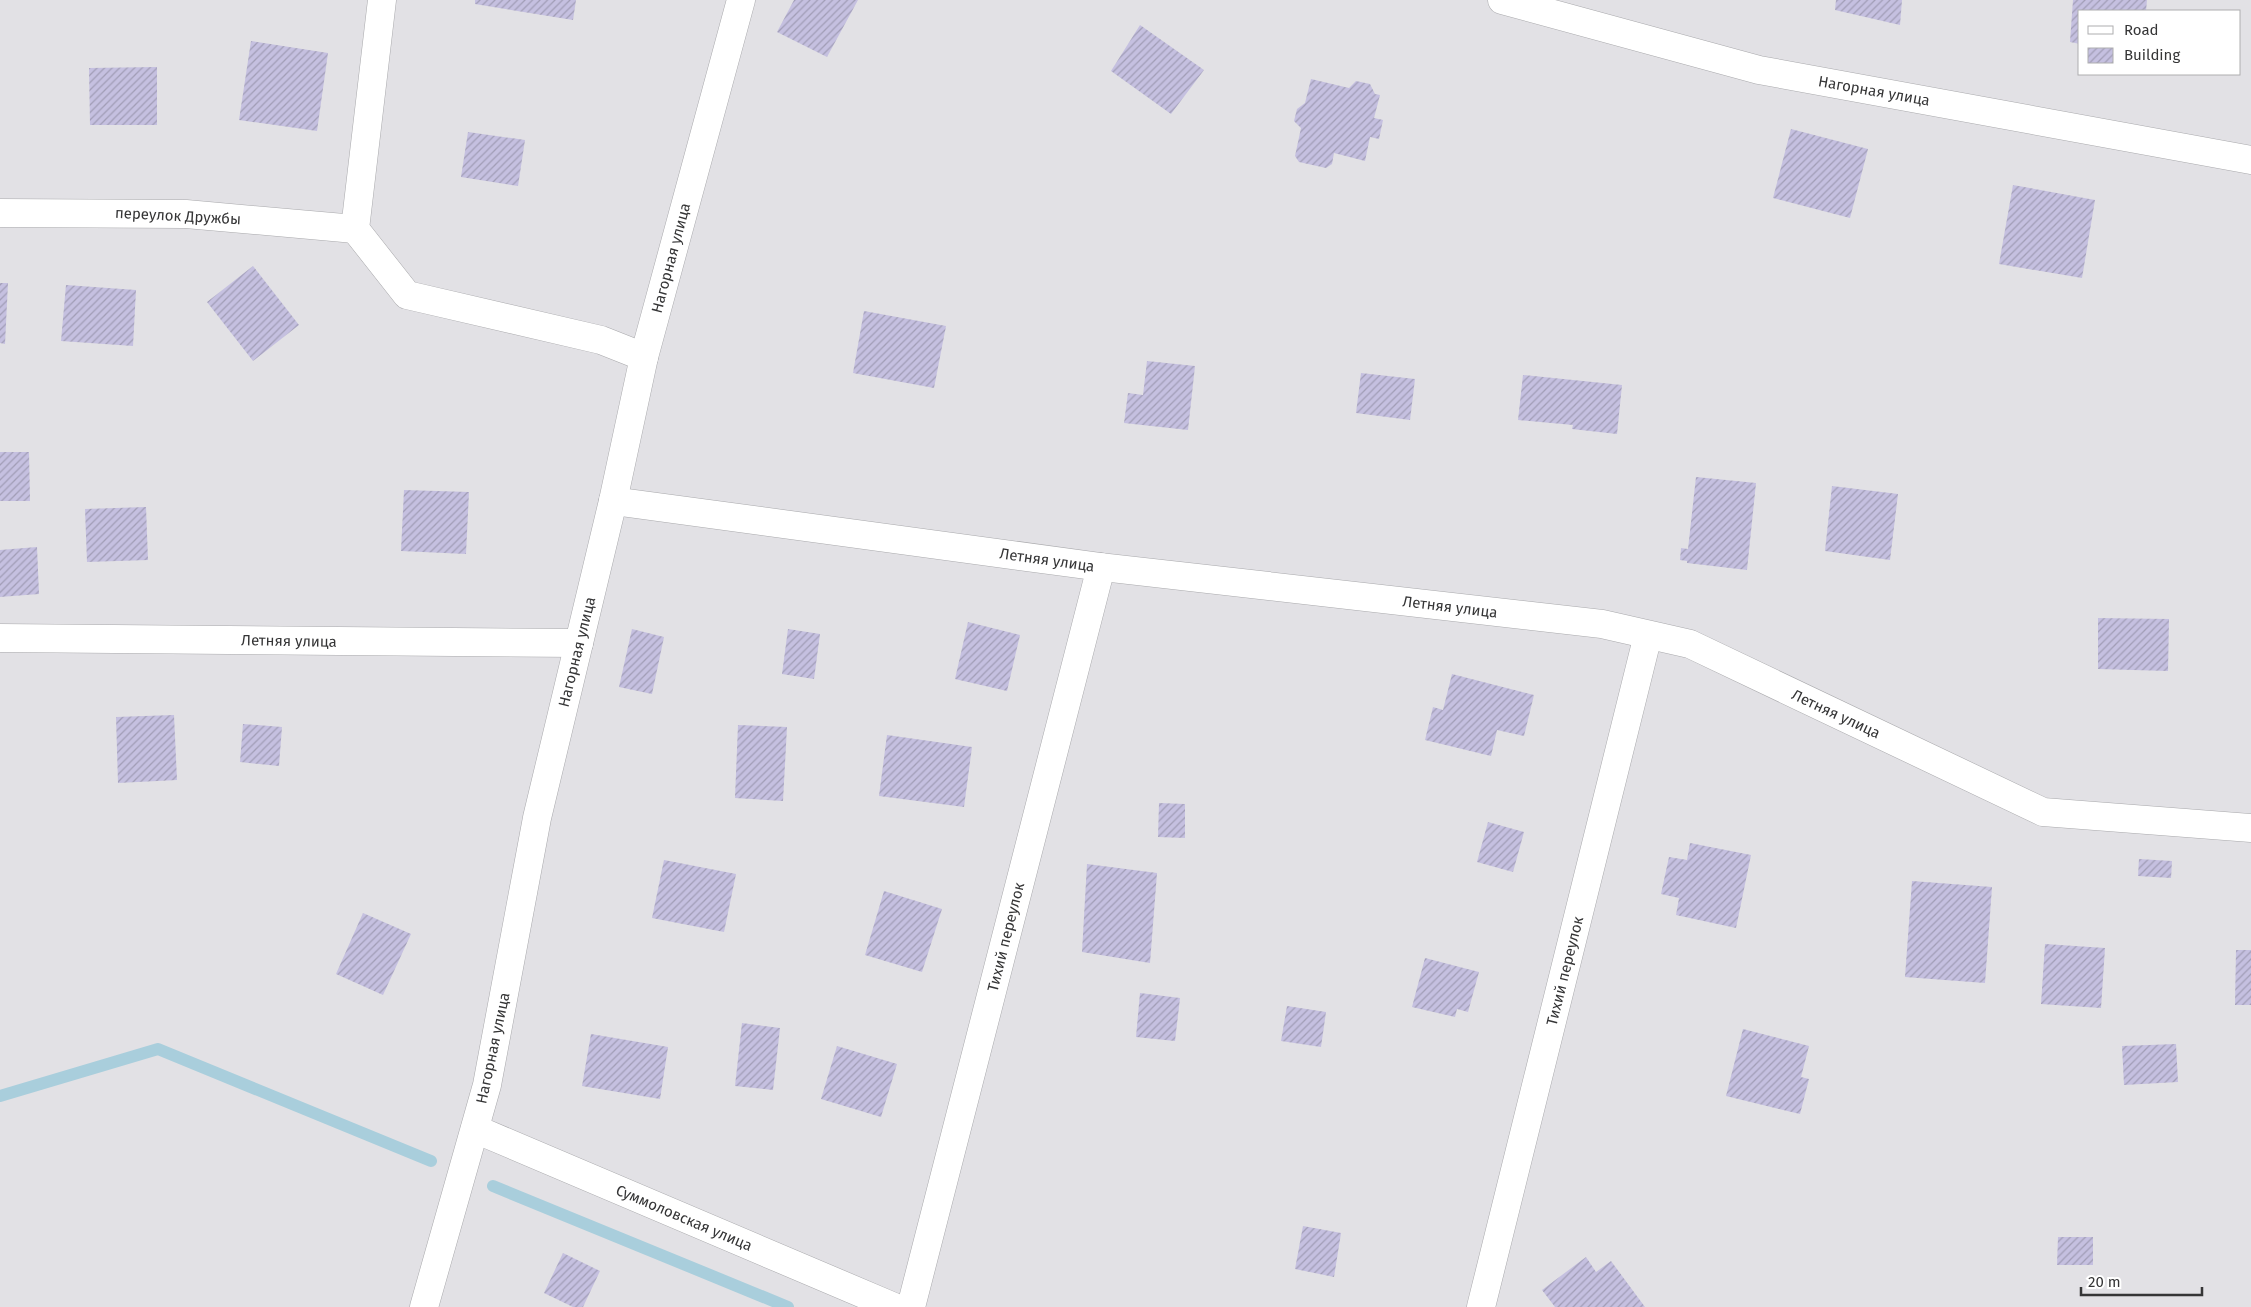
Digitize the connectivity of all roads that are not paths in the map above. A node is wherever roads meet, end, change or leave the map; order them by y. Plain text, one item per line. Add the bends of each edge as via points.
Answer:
1 (382, 0) edge
2 (741, 0) edge
3 (1502, 0) edge
4 (2251, 160) edge
5 (0, 213) edge
6 (355, 229) junction
7 (644, 357) junction
8 (613, 501) junction
9 (1101, 567) junction
10 (1648, 635) junction
11 (0, 638) edge
12 (579, 643) junction
13 (2251, 828) edge
14 (475, 1129) junction
15 (424, 1307) edge
16 (894, 1307) edge
17 (911, 1307) edge
18 (1481, 1307) edge

1 - 6 street
2 - 7 street, Нагорная улица
3 - 4 street, Нагорная улица via 1759,70
5 - 6 street, переулок Дружбы via 186,214
6 - 7 street via 407,295 601,340
7 - 8 street, Нагорная улица
8 - 9 street, Летняя улица
8 - 12 street, Нагорная улица
9 - 10 street, Летняя улица via 1602,624
9 - 17 street, Тихий переулок
10 - 13 street, Летняя улица via 1690,644 2043,812
10 - 18 street, Тихий переулок
11 - 12 street, Летняя улица
12 - 14 street, Нагорная улица via 537,818 487,1085
14 - 15 street, Нагорная улица
14 - 16 street, Суммоловская улица

